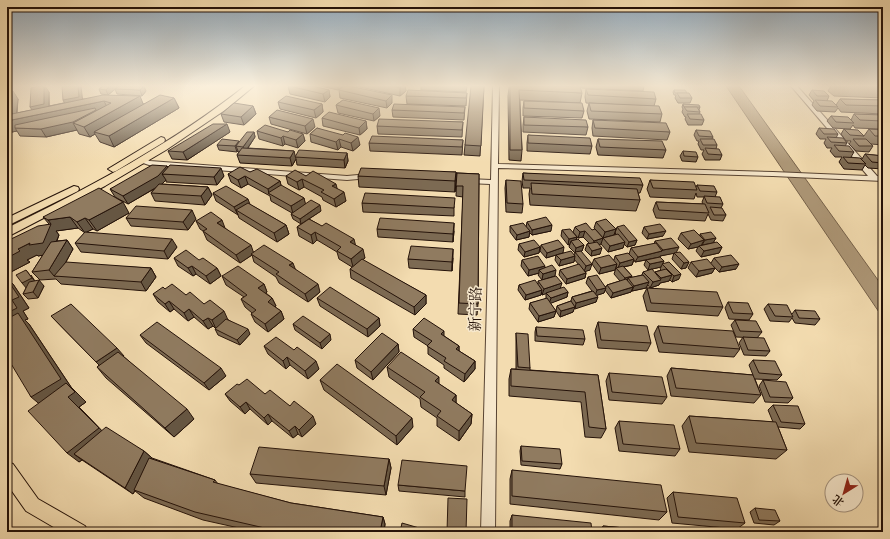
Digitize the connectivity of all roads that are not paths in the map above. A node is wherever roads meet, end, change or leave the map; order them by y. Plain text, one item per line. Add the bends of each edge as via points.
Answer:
1 (205, 111) edge
2 (217, 111) edge
3 (496, 111) edge
4 (816, 111) edge
5 (143, 160) junction
6 (495, 166) junction
7 (379, 176) edge
8 (874, 178) junction
9 (883, 179) edge
10 (464, 180) edge
11 (494, 182) junction
12 (7, 222) edge
13 (7, 233) edge
14 (7, 470) edge
15 (62, 527) edge
16 (79, 532) edge
17 (488, 532) edge

1 - 12 main road via 98,178
2 - 5 main road
3 - 6 street, 新宁路
4 - 8 street
5 - 7 street via 149,163 348,178
5 - 13 main road
6 - 8 street
6 - 11 street, 新宁路
8 - 9 street
10 - 11 street
11 - 17 street, 新宁路
14 - 15 main road via 32,505
15 - 16 main road

